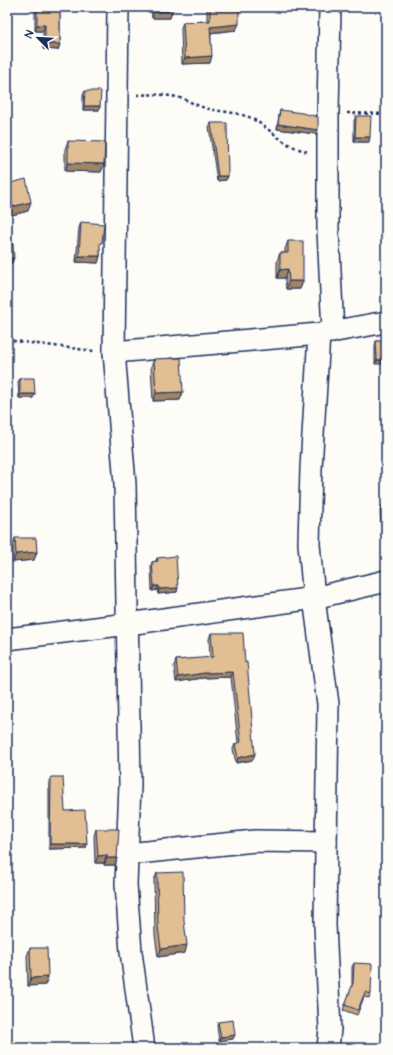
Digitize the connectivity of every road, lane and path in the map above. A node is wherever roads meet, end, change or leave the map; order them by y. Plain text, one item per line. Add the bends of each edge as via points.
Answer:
1 (118, 7) edge
2 (330, 7) edge
3 (130, 95) dead end
4 (328, 113) junction
5 (386, 114) edge
6 (328, 159) junction
7 (386, 322) edge
8 (326, 333) junction
9 (7, 340) edge
10 (114, 352) junction
11 (386, 581) edge
12 (314, 598) junction
13 (128, 624) junction
14 (7, 639) edge
15 (326, 842) junction
16 (127, 854) junction
17 (144, 1048) edge
18 (328, 1048) edge

1 - 10 street
2 - 4 street
3 - 6 path via 161,94 180,98 206,109 240,114 268,128 296,148
4 - 5 path
4 - 6 street
6 - 8 street
7 - 8 street
8 - 10 street
8 - 12 street via 311,468 309,544
9 - 10 path via 86,351
10 - 13 street via 125,484
11 - 12 street
12 - 13 street
12 - 15 street via 328,704
13 - 14 street
13 - 16 street via 130,785
15 - 16 street via 255,841
15 - 18 street via 325,925 330,1029
16 - 17 street via 126,884 131,952

